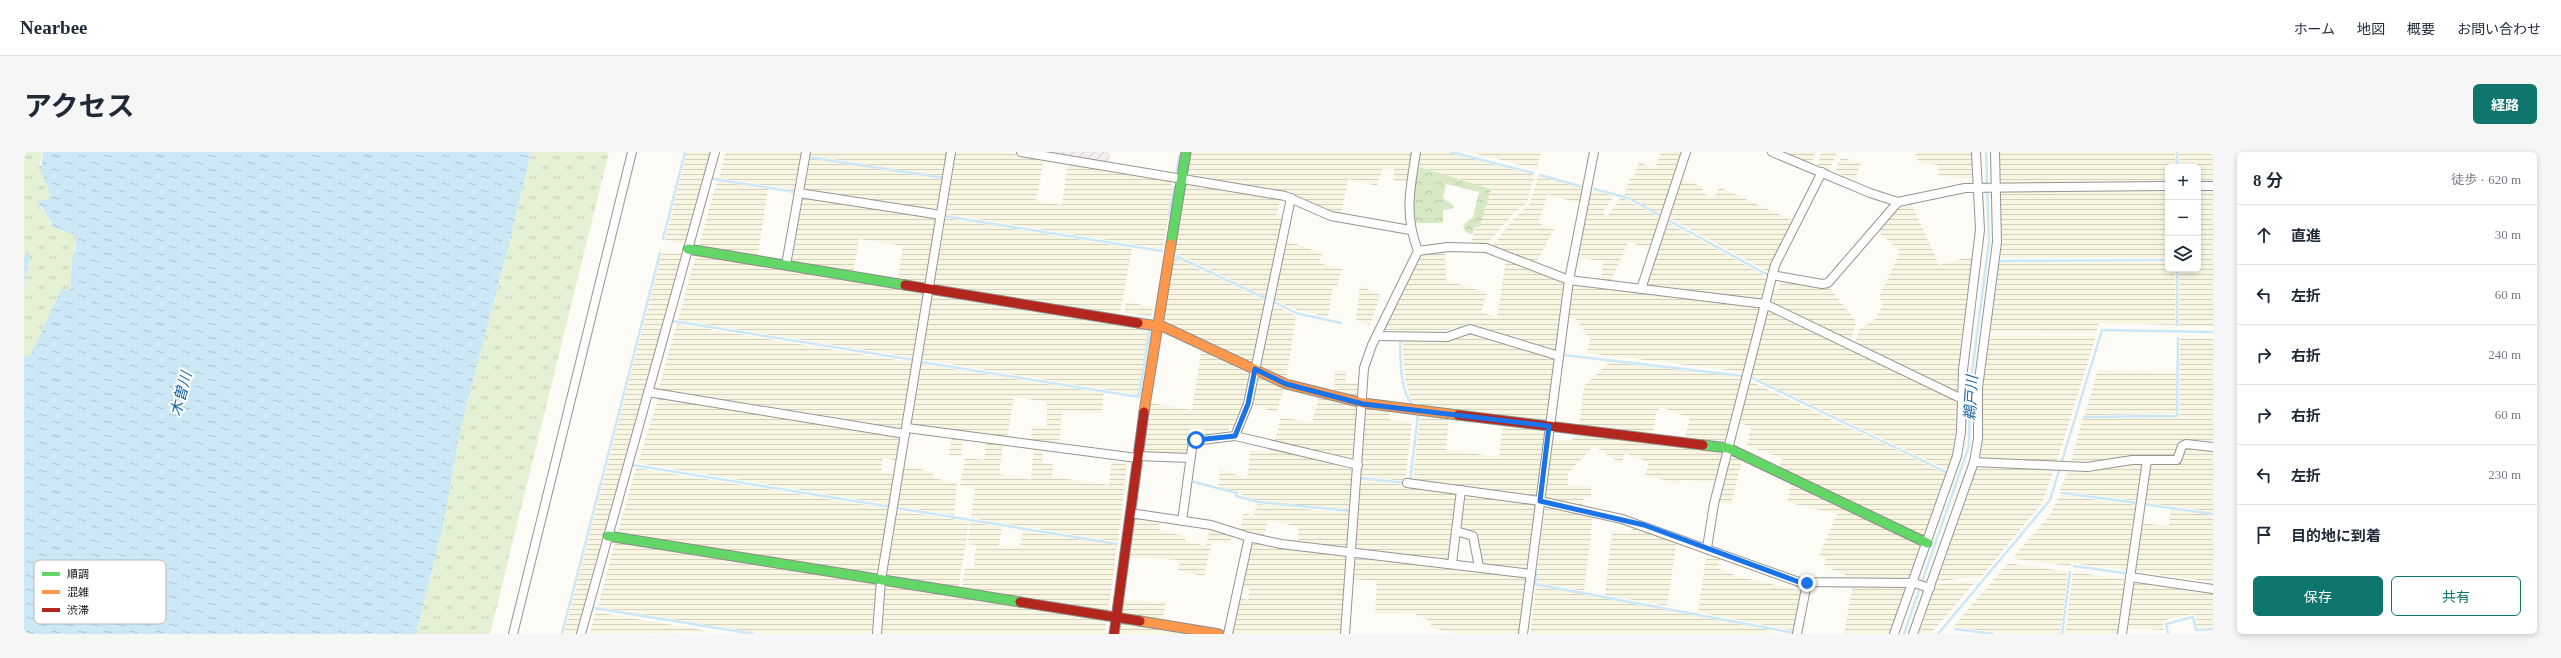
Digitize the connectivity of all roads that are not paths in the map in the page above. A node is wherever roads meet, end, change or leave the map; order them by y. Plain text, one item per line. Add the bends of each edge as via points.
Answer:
1 (632, 152) edge
2 (715, 152) edge
3 (806, 152) edge
4 (951, 152) edge
5 (1021, 152) edge
6 (1186, 152) edge
7 (1416, 152) edge
8 (1594, 152) edge
9 (1686, 152) edge
10 (1772, 152) edge
11 (1976, 152) edge
12 (1995, 152) edge
13 (1822, 172) junction
14 (1182, 178) junction
15 (2165, 186) edge
16 (2201, 186) edge
17 (2213, 186) edge
18 (1978, 187) junction
19 (1994, 187) junction
20 (799, 192) junction
21 (1291, 198) junction
22 (1898, 202) junction
23 (941, 215) junction
24 (1410, 230) junction
25 (688, 249) junction
26 (1418, 251) junction
27 (786, 265) junction
28 (1772, 275) junction
29 (1569, 280) junction
30 (928, 288) junction
31 (1640, 289) junction
32 (1765, 304) junction
33 (1158, 326) junction
34 (1377, 336) junction
35 (1558, 356) junction
36 (1255, 369) junction
37 (648, 392) junction
38 (1960, 398) junction
39 (1363, 404) junction
40 (1549, 426) junction
41 (906, 431) junction
42 (1235, 436) junction
43 (1728, 448) junction
44 (2213, 448) edge
45 (1137, 457) junction
46 (1190, 458) junction
47 (2147, 460) junction
48 (1974, 462) junction
49 (1358, 465) junction
50 (1407, 483) dead end
51 (1461, 490) junction
52 (1540, 501) junction
53 (1130, 513) junction
54 (1182, 521) junction
55 (1456, 531) junction
56 (608, 536) junction
57 (1249, 537) junction
58 (1927, 543) junction
59 (1707, 548) junction
60 (1351, 552) junction
61 (1452, 564) junction
62 (1479, 568) junction
63 (1530, 574) junction
64 (2130, 578) junction
65 (881, 580) junction
66 (1807, 583) junction
67 (1914, 583) junction
68 (1930, 588) junction
69 (2213, 589) edge
70 (1116, 618) junction
71 (513, 634) edge
72 (581, 634) edge
73 (877, 634) edge
74 (1114, 634) edge
75 (1219, 634) edge
76 (1228, 634) edge
77 (1345, 634) edge
78 (1523, 634) edge
79 (1797, 634) edge
80 (1894, 634) edge
81 (1913, 634) edge
82 (2122, 634) edge

1 - 71 street
2 - 25 street
3 - 20 street
4 - 23 street
5 - 14 street
6 - 14 street
7 - 24 street via 1408,200
8 - 29 street
9 - 31 street
10 - 13 street
11 - 18 street
12 - 19 street
13 - 22 street
13 - 28 street via 1778,255
14 - 21 street
14 - 33 street
15 - 19 street
16 - 17 street
18 - 19 street
18 - 22 street
18 - 38 street via 1979,242
19 - 48 street via 1997,242 1978,388 1978,439
20 - 23 street
20 - 27 street
21 - 24 street via 1331,216
21 - 36 street
22 - 28 street via 1828,283
23 - 30 street
24 - 26 street
25 - 27 street
25 - 37 street
26 - 29 street via 1448,247 1486,248
26 - 34 street
27 - 30 street
28 - 32 street
29 - 31 street
29 - 35 street
30 - 33 street
30 - 41 street
31 - 32 street
32 - 38 street
32 - 43 street
33 - 36 street
33 - 45 street
34 - 35 street via 1447,336 1470,329
34 - 39 street via 1364,368
35 - 40 street
36 - 39 street via 1286,384
36 - 42 street via 1248,404
37 - 41 street
37 - 56 street
38 - 58 street via 1957,456
39 - 40 street
39 - 49 street
40 - 43 street
40 - 52 street
41 - 45 street
41 - 65 street
42 - 46 street via 1193,441
42 - 49 street
43 - 58 street
43 - 59 street via 1714,504
44 - 47 street via 2186,444 2182,446 2177,460
45 - 46 street
45 - 53 street
46 - 54 street
47 - 48 street via 2087,467
47 - 64 street
48 - 68 street
49 - 60 street
50 - 51 street
51 - 52 street
51 - 55 street
52 - 59 street via 1622,519
52 - 63 street
53 - 54 street
53 - 70 street
54 - 57 street via 1211,525
55 - 61 street
55 - 62 street via 1473,536
56 - 65 street
56 - 72 street
57 - 60 street
57 - 76 street
58 - 67 street
59 - 66 street
60 - 61 street
60 - 77 street
61 - 62 street
62 - 63 street
63 - 78 street
64 - 69 street
64 - 82 street
65 - 70 street
65 - 73 street
66 - 67 street
66 - 79 street
67 - 68 street
67 - 80 street
68 - 81 street
70 - 74 street
70 - 75 street

